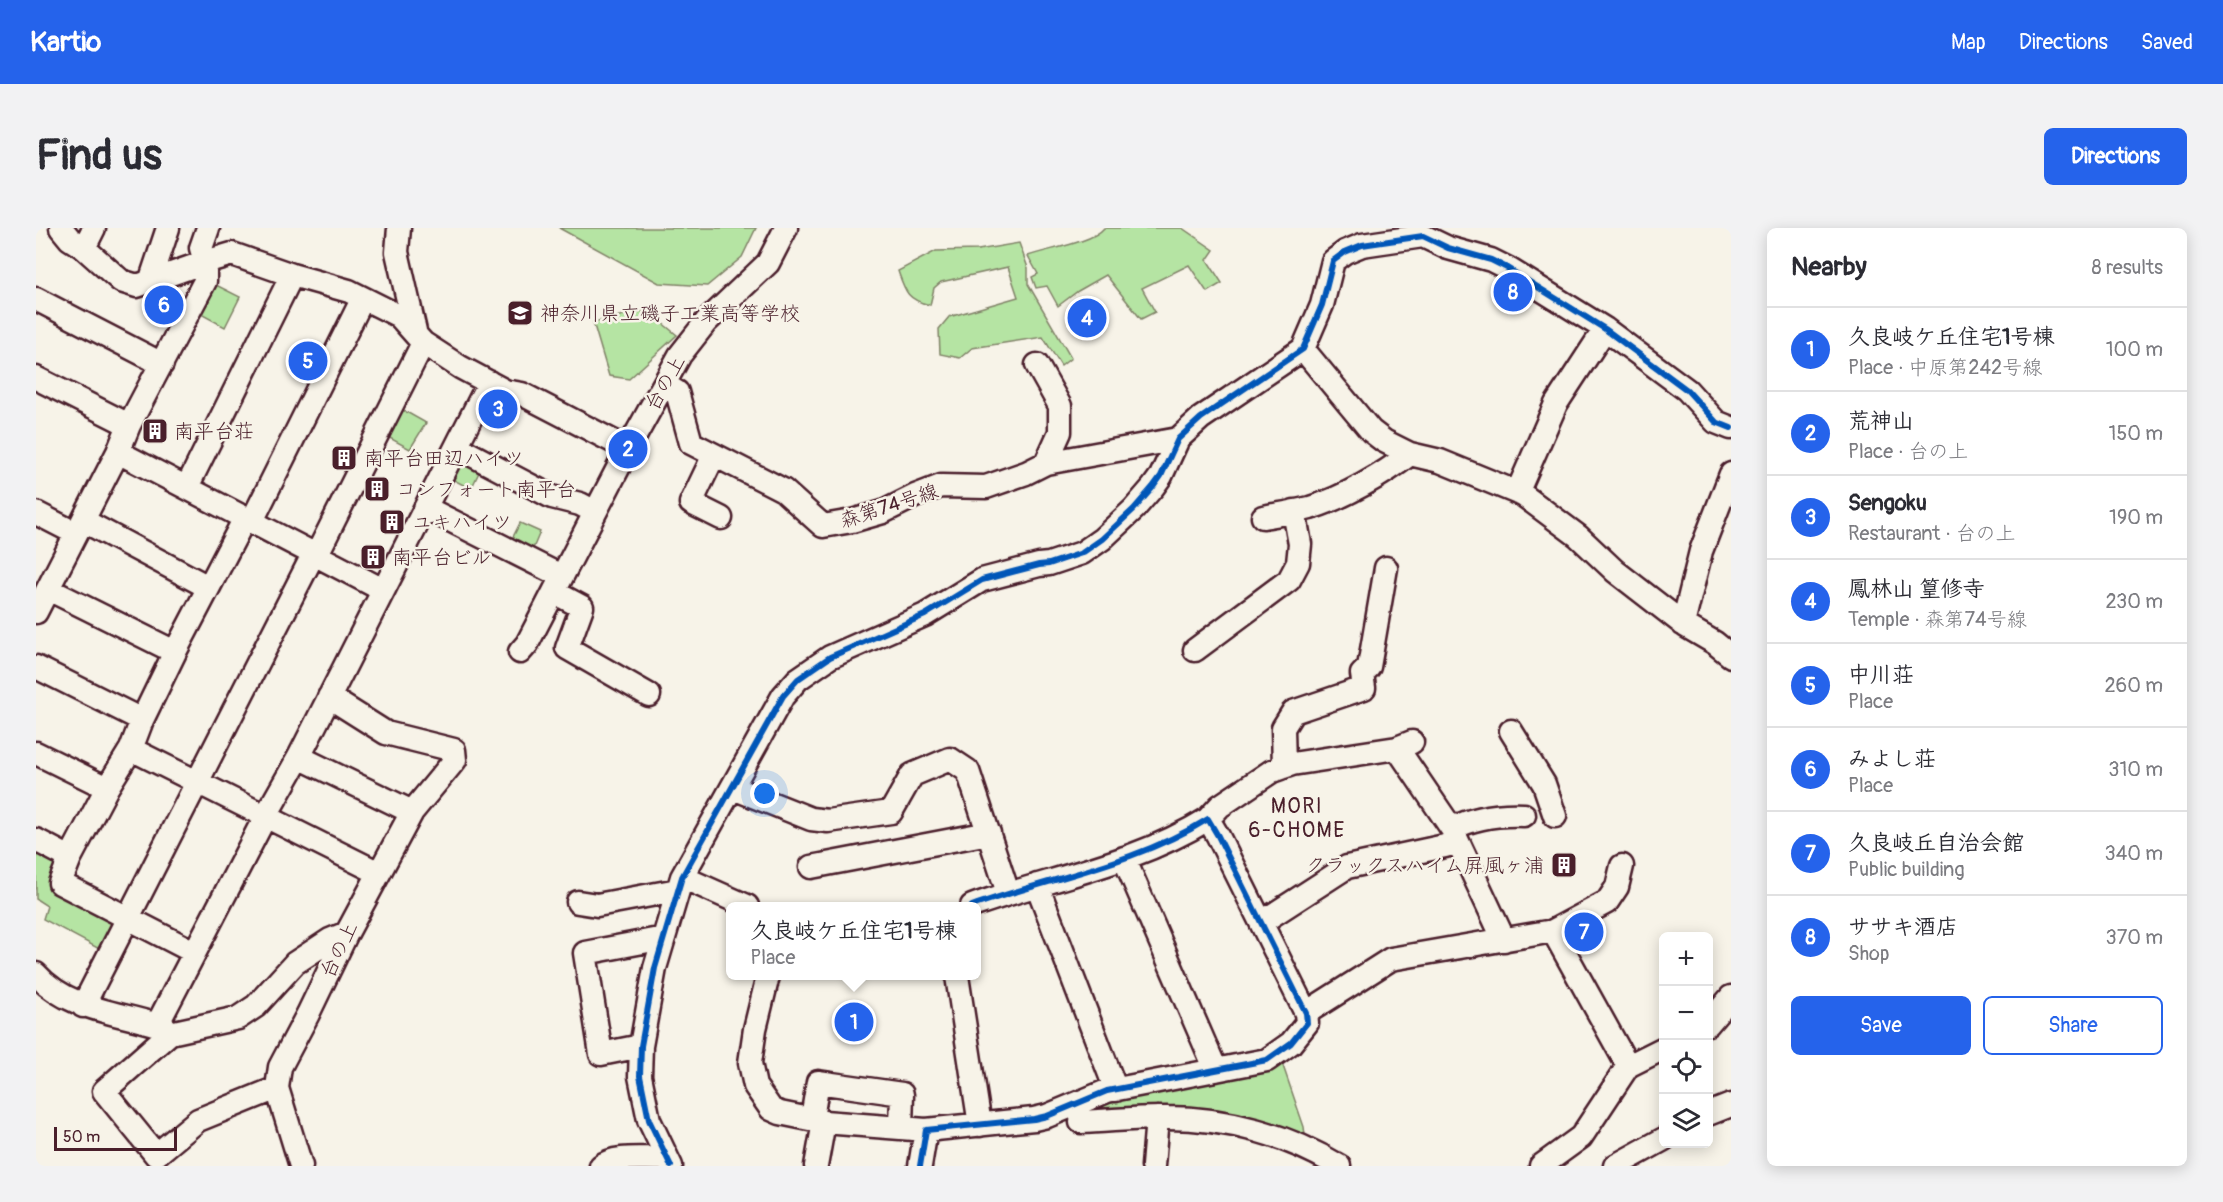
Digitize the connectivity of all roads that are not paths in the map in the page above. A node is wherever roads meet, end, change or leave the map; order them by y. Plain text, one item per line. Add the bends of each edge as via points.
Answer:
1 (61, 228) edge
2 (168, 228) edge
3 (208, 228) edge
4 (399, 228) edge
5 (786, 228) edge
6 (1421, 232) edge
7 (89, 238) edge
8 (205, 262) junction
9 (292, 275) junction
10 (150, 282) junction
11 (363, 298) junction
12 (36, 299) edge
13 (1605, 328) junction
14 (420, 338) junction
15 (1303, 349) junction
16 (162, 364) junction
17 (1037, 365) dead end
18 (36, 378) edge
19 (667, 380) junction
20 (489, 382) junction
21 (129, 425) junction
22 (1731, 428) edge
23 (1178, 440) junction
24 (457, 447) junction
25 (628, 449) junction
26 (118, 452) junction
27 (1410, 454) junction
28 (714, 455) junction
29 (1046, 463) junction
30 (1731, 474) edge
31 (187, 487) junction
32 (1517, 493) junction
33 (426, 508) junction
34 (1294, 511) junction
35 (595, 512) junction
36 (36, 513) edge
37 (721, 518) dead end
38 (1263, 518) dead end
39 (248, 519) junction
40 (79, 527) junction
41 (316, 553) junction
42 (1386, 568) dead end
43 (558, 584) junction
44 (208, 587) junction
45 (48, 590) junction
46 (383, 590) junction
47 (36, 612) edge
48 (1683, 624) junction
49 (1195, 650) dead end
50 (175, 652) junction
51 (520, 652) dead end
52 (1731, 656) edge
53 (36, 667) edge
54 (649, 695) dead end
55 (329, 697) junction
56 (142, 720) junction
57 (1511, 731) dead end
58 (131, 749) junction
59 (36, 753) edge
60 (299, 757) junction
61 (1284, 767) junction
62 (197, 781) junction
63 (107, 788) junction
64 (733, 788) junction
65 (412, 812) junction
66 (1524, 815) dead end
67 (1555, 816) dead end
68 (265, 817) junction
69 (1208, 819) junction
70 (988, 833) junction
71 (1454, 835) junction
72 (36, 840) edge
73 (70, 858) junction
74 (1124, 858) junction
75 (1622, 866) dead end
76 (811, 867) dead end
77 (379, 873) junction
78 (680, 883) junction
79 (1037, 885) junction
80 (1008, 893) junction
81 (578, 902) dead end
82 (735, 902) edge
83 (981, 903) edge
84 (128, 919) junction
85 (1262, 922) junction
86 (1553, 931) junction
87 (347, 933) junction
88 (664, 938) junction
89 (1504, 940) junction
90 (194, 952) junction
91 (767, 980) edge
92 (958, 980) edge
93 (39, 984) edge
94 (1731, 997) edge
95 (83, 1006) junction
96 (1306, 1013) junction
97 (1713, 1018) edge
98 (164, 1029) junction
99 (641, 1046) junction
100 (1659, 1050) edge
101 (1628, 1066) junction
102 (1216, 1070) junction
103 (277, 1088) junction
104 (1116, 1090) junction
105 (1731, 1105) edge
106 (1713, 1112) edge
107 (1157, 1118) junction
108 (818, 1120) junction
109 (1081, 1122) dead end
110 (980, 1125) junction
111 (901, 1127) junction
112 (926, 1130) junction
113 (1659, 1141) edge
114 (669, 1162) edge
115 (301, 1166) edge
116 (601, 1166) edge
117 (816, 1166) edge
118 (920, 1166) edge
119 (1153, 1166) edge
120 (1339, 1166) edge
121 (1541, 1166) edge
122 (1615, 1166) edge

1 - 7 street via 70,239
2 - 10 street
3 - 8 street via 201,248
4 - 14 street via 397,252
5 - 19 street, 台の上 via 768,262 693,336
6 - 13 street via 1448,248 1508,268
6 - 15 street via 1362,244 1333,261 1322,305
7 - 10 street via 121,281 137,286
8 - 9 street via 232,254
8 - 10 street
8 - 16 street via 205,281
9 - 11 street
9 - 31 street
11 - 14 street via 399,316
11 - 39 street
12 - 16 street
13 - 22 street via 1687,390 1716,422
13 - 32 street via 1556,404
14 - 20 street
14 - 41 street
15 - 23 street via 1201,418
15 - 27 street via 1371,431
16 - 21 street
17 - 29 street via 1060,406 1060,432
18 - 21 street
19 - 25 street, 台の上
19 - 28 street, 森第74号線 via 677,392 691,443
20 - 24 street
20 - 25 street via 522,394
21 - 26 street
23 - 29 street, 森第74号線
23 - 64 street via 1161,476 1134,509 1082,553 982,580 925,615 830,657 798,679 783,696
24 - 33 street
24 - 35 street via 552,497
25 - 35 street, 台の上
26 - 31 street
26 - 40 street
27 - 32 street via 1440,461
27 - 34 street via 1388,471 1322,503
28 - 29 street, 森第74号線 via 783,490 823,526 883,512 941,486 986,487
28 - 37 street via 691,503
30 - 48 street via 1701,551
31 - 39 street
32 - 48 street via 1578,536 1615,571
33 - 43 street
33 - 46 street
34 - 38 street
34 - 49 street via 1299,563 1289,580
35 - 43 street, 台の上
36 - 40 street
39 - 41 street
39 - 44 street
40 - 44 street
40 - 45 street
41 - 46 street
41 - 62 street
42 - 61 street via 1369,667 1362,675 1364,688 1293,712 1283,728
43 - 51 street, 台の上
43 - 54 street via 582,608 567,648
44 - 50 street
45 - 47 street
45 - 50 street
46 - 55 street
48 - 52 street
50 - 56 street
53 - 56 street
55 - 60 street
55 - 65 street, 台の上 via 386,732 454,750 455,760
56 - 58 street
57 - 67 street via 1544,784
58 - 62 street
58 - 63 street
59 - 63 street
60 - 65 street
60 - 68 street
61 - 69 street via 1220,806
61 - 71 street via 1405,745
62 - 68 street
62 - 84 street
63 - 73 street
64 - 70 street via 828,822 891,812 912,775 950,759 968,771
64 - 78 street
65 - 77 street, 台の上
66 - 71 street via 1498,814 1462,823
68 - 77 street
68 - 90 street
69 - 74 street
69 - 85 street
70 - 76 street
70 - 80 street
71 - 85 street via 1444,846 1347,867
71 - 89 street
72 - 73 street
73 - 84 street via 60,883
74 - 79 street
74 - 102 street
75 - 86 street via 1617,887 1606,902
77 - 87 street, 台の上
78 - 81 street via 597,905
78 - 82 street
78 - 88 street
79 - 80 street
79 - 104 street
80 - 83 street
84 - 90 street
84 - 95 street
85 - 96 street
86 - 89 street
86 - 101 street
87 - 98 street via 295,963 256,1006 238,1018
87 - 103 street, 台の上 via 279,1066
88 - 99 street
88 - 99 street via 585,953 602,1054
89 - 96 street via 1391,959
90 - 98 street
91 - 108 street via 750,1063 754,1086 771,1108 780,1113
92 - 110 street
93 - 95 street
94 - 97 street
95 - 98 street via 123,1014
96 - 102 street via 1307,1023 1291,1043 1267,1060
98 - 103 street via 104,1091 156,1155 198,1120
99 - 114 street via 640,1076 649,1120
100 - 101 street
101 - 121 street via 1581,1137
102 - 104 street
103 - 115 street, 台の上
104 - 110 street via 1047,1116
105 - 106 street
107 - 109 street
107 - 119 street
107 - 120 street via 1235,1125 1310,1149
108 - 111 street
108 - 111 street via 818,1082 902,1094
108 - 117 street
110 - 112 street
111 - 112 street
112 - 118 street
113 - 122 street
114 - 116 street via 623,1159

